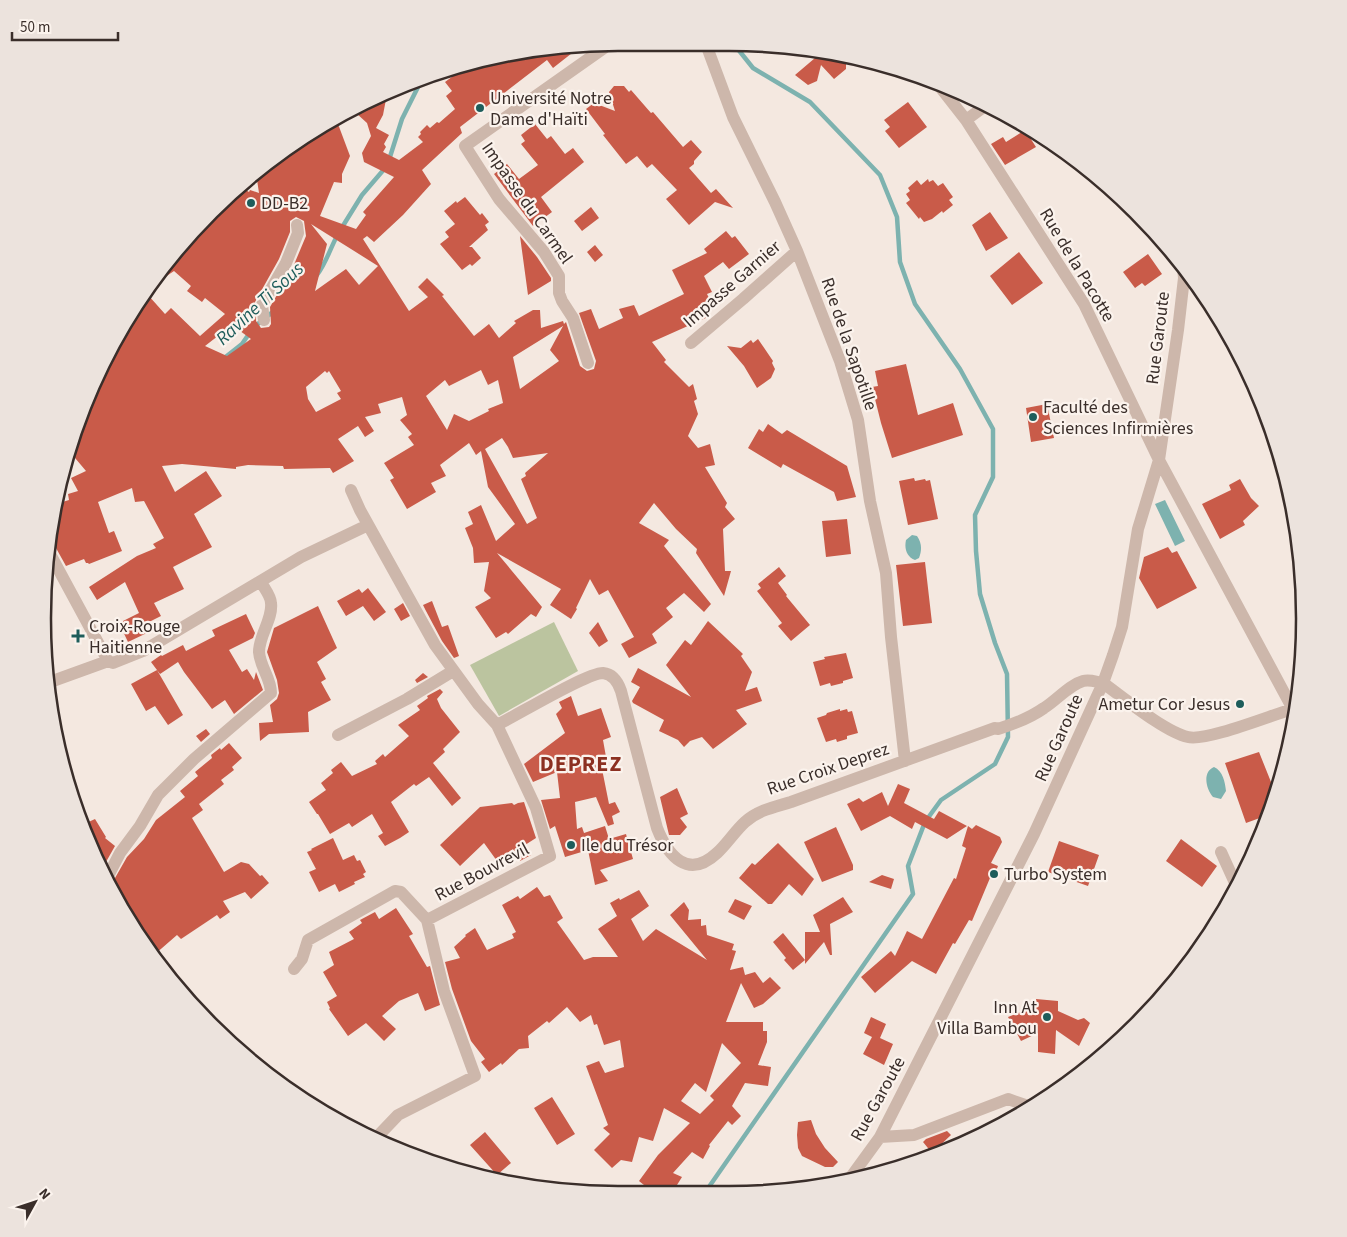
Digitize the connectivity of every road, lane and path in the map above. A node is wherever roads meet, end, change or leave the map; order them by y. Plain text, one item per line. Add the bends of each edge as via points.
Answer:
1 (708, 51) edge
2 (599, 52) edge
3 (945, 94) edge
4 (979, 110) edge
5 (966, 120) junction
6 (297, 225) dead end
7 (797, 251) junction
8 (1184, 280) edge
9 (264, 320) dead end
10 (691, 343) dead end
11 (588, 363) dead end
12 (1159, 460) junction
13 (351, 490) dead end
14 (368, 525) junction
15 (54, 563) edge
16 (261, 582) junction
17 (108, 661) junction
18 (453, 671) junction
19 (55, 680) edge
20 (1103, 683) junction
21 (1290, 700) edge
22 (1288, 712) edge
23 (497, 726) junction
24 (338, 735) dead end
25 (905, 761) junction
26 (1221, 852) dead end
27 (111, 871) edge
28 (1233, 878) edge
29 (427, 920) junction
30 (294, 969) dead end
31 (1022, 1104) edge
32 (381, 1133) edge
33 (880, 1137) junction
34 (855, 1171) edge

1 - 7 street, Rue de la Sapotille via 733,117
2 - 11 street, Impasse du Carmel via 465,146 499,199 560,276 559,294 573,318
3 - 5 street, Rue de la Pacotte
4 - 5 street
5 - 12 street, Rue de la Pacotte via 1084,304
6 - 9 street via 298,232 286,263 262,304
7 - 10 street, Impasse Garnier
7 - 25 street, Rue de la Sapotille via 840,361 858,420 870,501 886,573
8 - 12 street, Rue Garoute
12 - 20 street, Rue Garoute via 1138,529 1122,627
12 - 21 street, Rue de la Pacotte
13 - 14 street
14 - 16 street via 301,557
14 - 18 street
15 - 17 street
16 - 17 street via 143,651 113,663
16 - 27 street via 272,601 259,653 271,684 271,693 194,759 158,795
17 - 19 street
18 - 23 street
18 - 24 street
20 - 22 street via 1164,726 1189,738 1216,734
20 - 25 street, Rue Croix Deprez via 1091,680 1077,684 1019,723 998,730 994,728
20 - 33 street, Rue Garoute via 1034,834
23 - 25 street, Rue Croix Deprez via 571,685 602,673 612,676 621,691 664,844 674,857 685,864 696,865 711,859 746,821 762,811
23 - 29 street, Rue Bouvrevil via 536,808 550,856
26 - 28 street
29 - 30 street, Rue Bouvrevil via 401,892 396,891 308,940 302,959
29 - 32 street via 444,991 475,1076 398,1115
31 - 33 street via 1008,1099 914,1134
33 - 34 street, Rue Garoute

